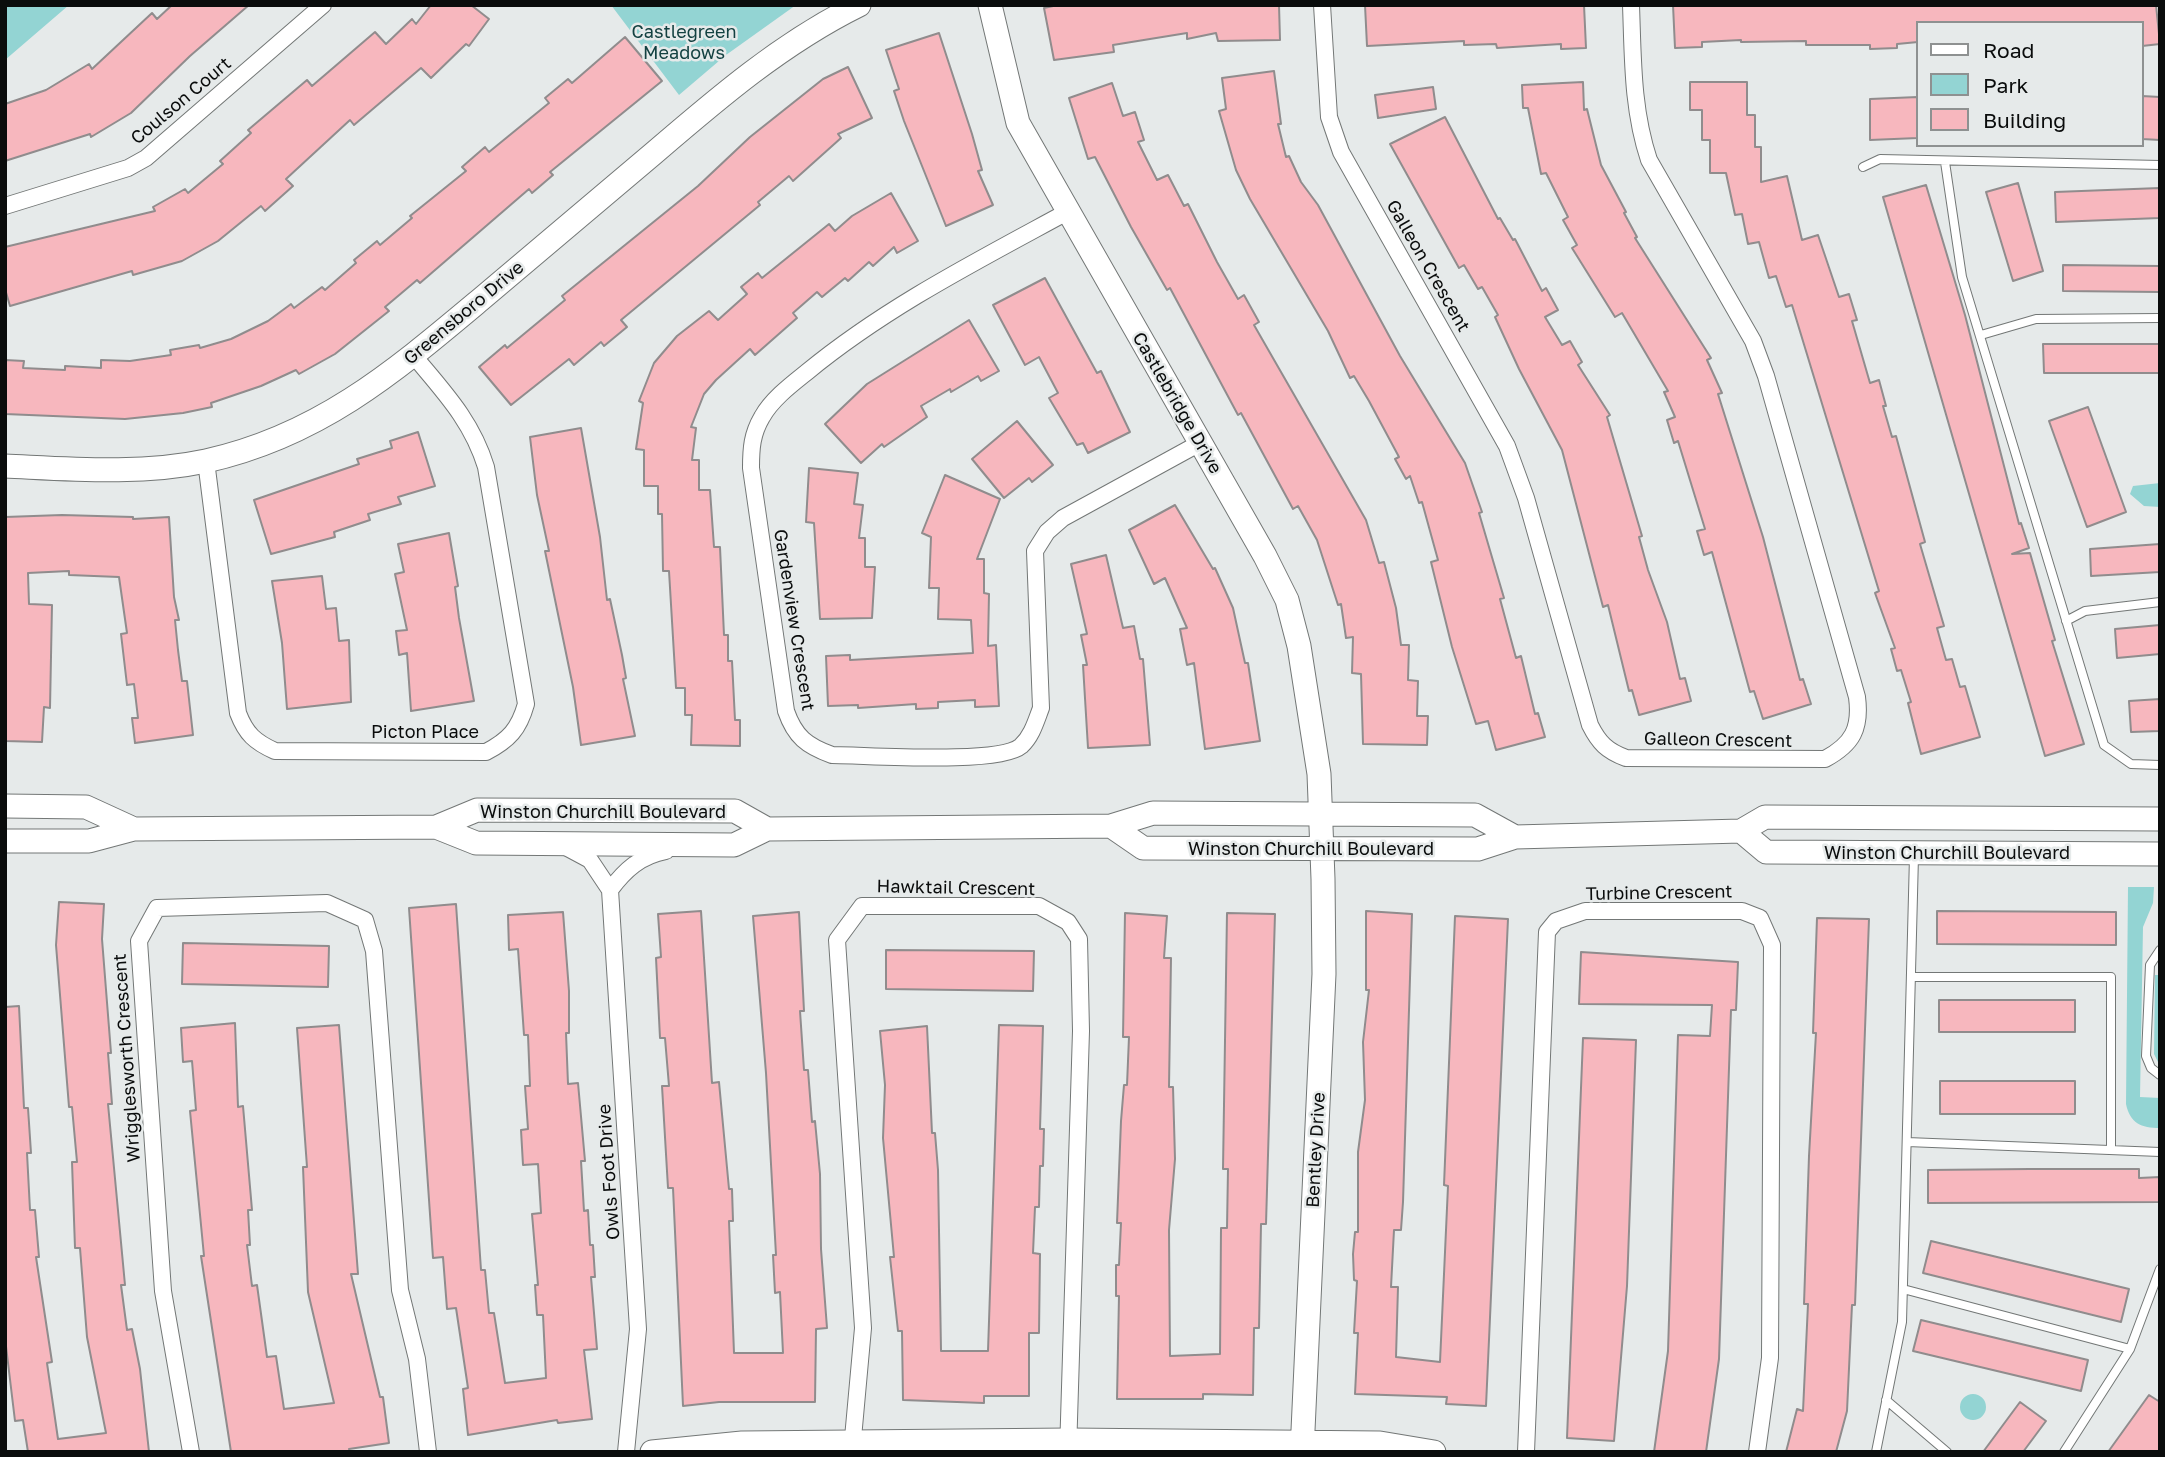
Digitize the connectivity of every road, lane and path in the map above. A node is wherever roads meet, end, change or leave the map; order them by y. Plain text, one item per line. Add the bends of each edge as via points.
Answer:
1 (323, 5) edge
2 (859, 5) edge
3 (990, 5) edge
4 (1322, 5) edge
5 (1631, 5) edge
6 (1945, 162) junction
7 (2160, 165) edge
8 (1863, 167) dead end
9 (5, 206) edge
10 (1067, 212) junction
11 (2160, 318) edge
12 (1982, 335) junction
13 (414, 356) junction
14 (1200, 443) junction
15 (206, 461) junction
16 (5, 466) edge
17 (2160, 602) edge
18 (2066, 621) junction
19 (2160, 765) edge
20 (5, 806) edge
21 (1321, 814) junction
22 (2160, 819) edge
23 (1111, 826) junction
24 (436, 827) junction
25 (134, 829) junction
26 (767, 829) junction
27 (1741, 831) junction
28 (1515, 837) junction
29 (5, 841) edge
30 (562, 844) junction
31 (692, 845) junction
32 (1322, 849) junction
33 (1914, 853) junction
34 (2160, 854) edge
35 (610, 890) junction
36 (2160, 950) edge
37 (1911, 977) junction
38 (2160, 1075) edge
39 (1907, 1142) junction
40 (2111, 1149) junction
41 (2160, 1153) edge
42 (2160, 1269) edge
43 (1903, 1289) junction
44 (2130, 1349) junction
45 (1886, 1400) junction
46 (852, 1446) edge
47 (1069, 1446) edge
48 (1302, 1447) edge
49 (191, 1452) edge
50 (428, 1452) edge
51 (626, 1452) edge
52 (652, 1452) edge
53 (1434, 1452) edge
54 (1526, 1452) edge
55 (1757, 1452) edge
56 (1875, 1452) edge
57 (1947, 1452) edge
58 (2064, 1452) edge

1 - 9 street, Coulson Court via 146,158 128,168
2 - 13 main road, Greensboro Drive via 820,24 719,97
3 - 10 main road, Castlebridge Drive via 1018,123
4 - 5 street, Galleon Crescent via 1329,117 1341,152 1507,446 1597,740 1609,752 1626,758 1825,759 1850,741 1858,728 1857,697 1753,341 1649,159 1641,136 1635,108
6 - 7 lane
6 - 8 lane via 1880,159
6 - 12 lane via 1962,277
10 - 14 main road, Castlebridge Drive
10 - 14 street, Gardenview Crescent via 901,304 846,340 763,414 751,442 751,468 786,711 793,731 808,746 832,755 993,757 1020,747 1034,729 1041,708 1034,572 1035,551 1046,532 1063,518
11 - 12 lane via 2036,319
12 - 18 lane
13 - 15 main road, Greensboro Drive via 354,401 303,428
13 - 15 street, Picton Place via 463,413 486,467 526,704 520,724 507,741 486,752 275,751 245,730 238,713
14 - 21 main road, Castlebridge Drive via 1287,600 1299,646
15 - 16 main road, Greensboro Drive via 151,468
17 - 18 lane via 2085,611
18 - 19 lane via 2104,745 2131,764
20 - 25 main road, Winston Churchill Boulevard via 86,807
21 - 23 main road, Winston Churchill Boulevard via 1153,813
21 - 28 main road, Winston Churchill Boulevard via 1475,815
21 - 32 main road, Castlebridge Drive
22 - 27 main road, Winston Churchill Boulevard via 1765,817
23 - 26 main road, Winston Churchill Boulevard
23 - 32 main road, Winston Churchill Boulevard via 1143,848
24 - 25 main road, Winston Churchill Boulevard
24 - 26 main road, Winston Churchill Boulevard via 477,810 735,811
24 - 30 main road, Winston Churchill Boulevard via 476,843
25 - 29 main road, Winston Churchill Boulevard via 89,841
26 - 31 main road, Winston Churchill Boulevard via 734,845
27 - 28 main road, Winston Churchill Boulevard
27 - 33 main road, Winston Churchill Boulevard via 1766,852
28 - 32 main road, Winston Churchill Boulevard via 1478,849
30 - 31 main road, Winston Churchill Boulevard
30 - 35 street via 590,860
31 - 35 street via 651,854 625,871
32 - 48 main road, Bentley Drive via 1324,974
33 - 34 main road, Winston Churchill Boulevard
33 - 37 lane
35 - 51 street, Owls Foot Drive via 638,1329
36 - 38 lane via 2150,965 2146,1056
37 - 39 lane
37 - 40 lane via 2111,977
39 - 40 lane
39 - 43 lane
40 - 41 lane
42 - 44 lane
43 - 44 lane
43 - 45 lane via 1902,1322
44 - 58 lane
45 - 56 lane
45 - 57 lane
46 - 47 main road
46 - 47 street, Hawktail Crescent via 863,1328 837,940 862,906 906,905 1039,906 1068,922 1079,939 1081,1031
46 - 52 main road via 711,1445
47 - 48 main road
48 - 53 main road via 1380,1443
49 - 50 street, Wrigglesworth Crescent via 163,1291 139,941 156,908 327,903 365,920 374,951 396,1257 417,1359
54 - 55 street, Turbine Crescent via 1547,932 1556,921 1584,911 1742,911 1760,918 1772,946 1770,1358

